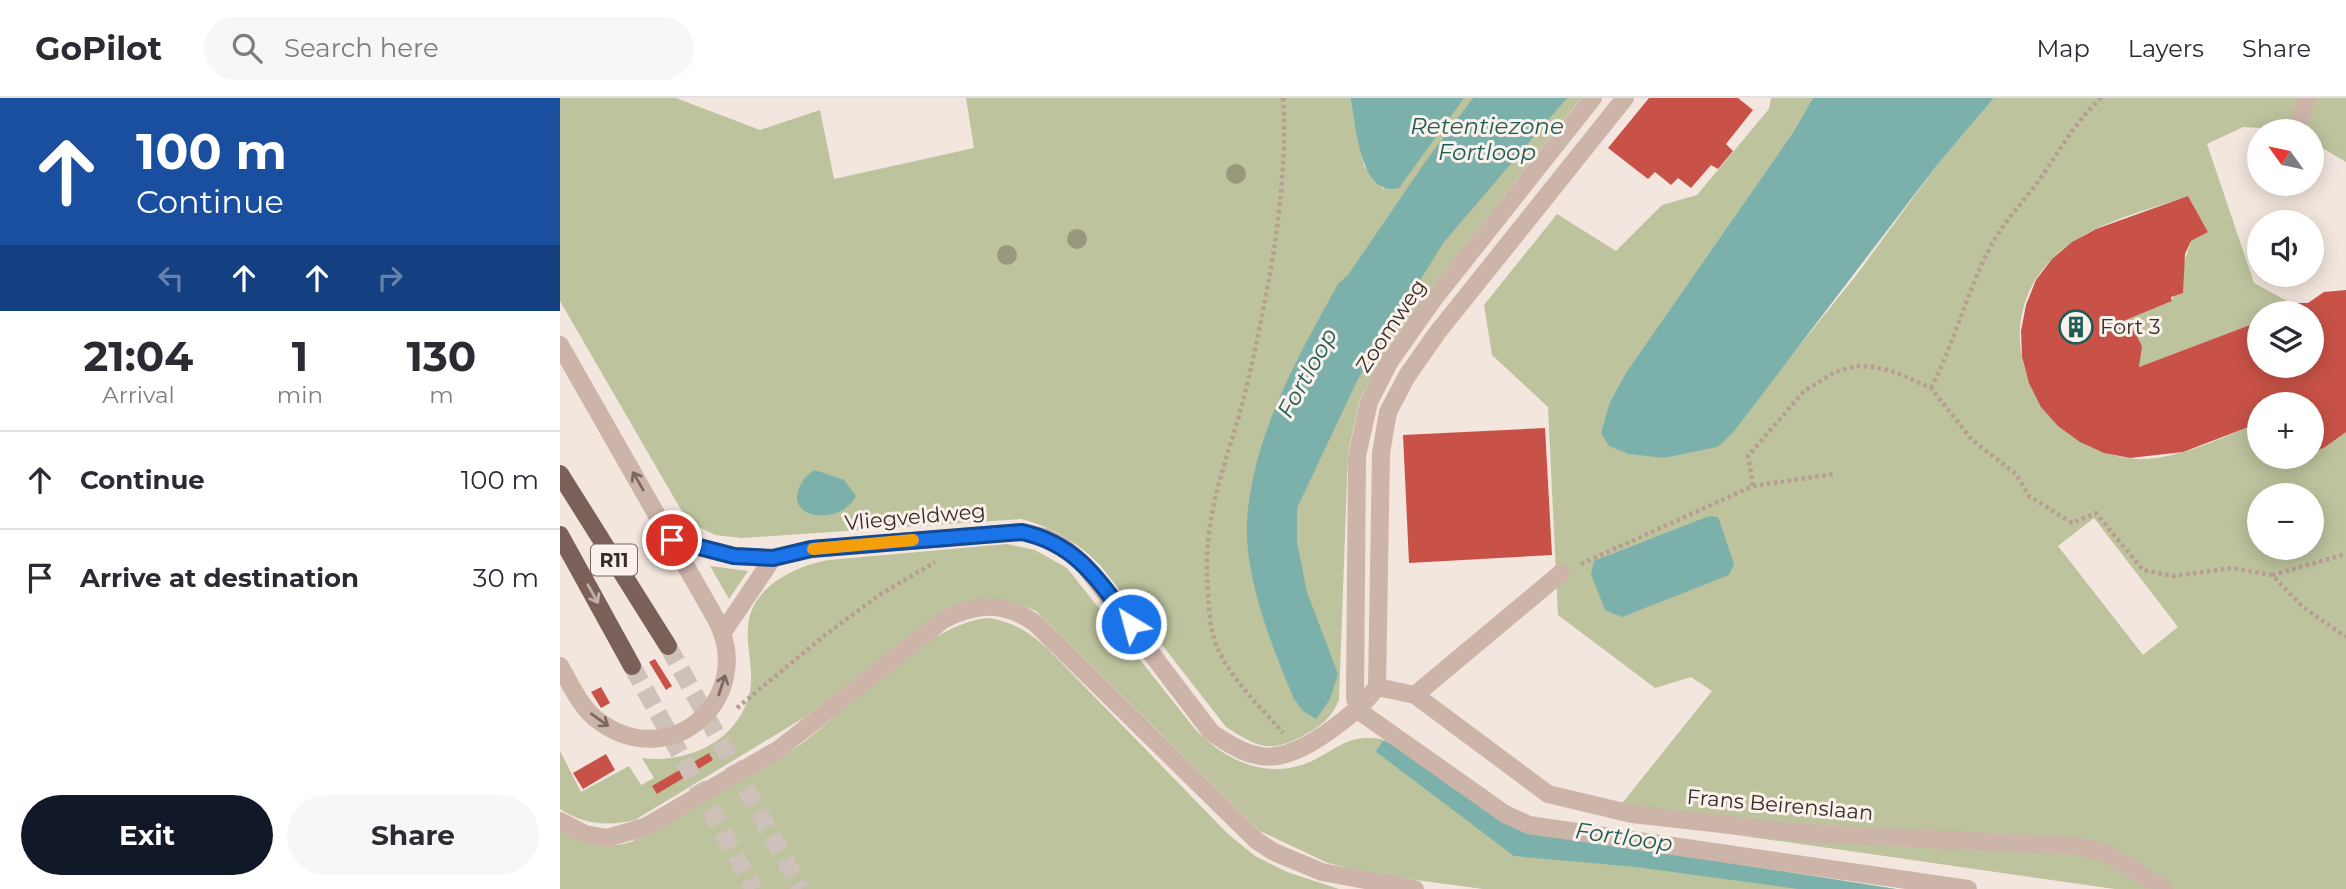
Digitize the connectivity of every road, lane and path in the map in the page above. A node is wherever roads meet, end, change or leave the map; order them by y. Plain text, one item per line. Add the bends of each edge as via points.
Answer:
1 (1283, 98) edge
2 (1593, 98) edge
3 (1625, 98) edge
4 (2101, 98) edge
5 (2307, 98) edge
6 (2300, 119) edge
7 (560, 345) edge
8 (1931, 388) junction
9 (560, 474) edge
10 (1834, 474) dead end
11 (1753, 486) junction
12 (560, 534) edge
13 (672, 540) junction
14 (2346, 554) edge
15 (943, 557) dead end
16 (773, 558) junction
17 (1561, 573) joint
18 (2272, 575) junction
19 (723, 632) junction
20 (2346, 637) edge
21 (668, 646) tunnel mouth
22 (560, 666) edge
23 (632, 666) tunnel mouth
24 (1377, 687) junction
25 (1415, 695) junction
26 (739, 696) dead end
27 (1359, 711) junction
28 (1298, 752) junction
29 (560, 821) edge
30 (1415, 889) edge
31 (1968, 889) edge
32 (2164, 889) edge

1 - 28 path via 1285,135 1264,301 1243,402 1212,503 1205,562 1210,626 1217,647
2 - 27 street, Zoomweg via 1433,300 1368,402 1357,456 1355,698
3 - 24 street via 1437,333 1388,412 1381,453
4 - 8 path via 2014,208 1991,246 1951,351
5 - 6 street
13 -> 7 street
8 - 11 path via 1874,368 1856,366 1835,372 1804,391 1748,456
8 - 18 path via 1972,440 2016,474 2029,496 2072,523 2096,513 2143,570 2174,576 2232,568
9 - 21 main road, R11
10 - 11 path
11 - 17 path
12 -> 23 main road, R11
13 - 16 street, Vliegveldweg via 734,556
13 - 19 street
14 - 18 path
15 - 26 path via 869,602 733,711
16 - 19 street
16 - 28 street, Vliegveldweg via 811,549 1000,532 1045,537 1084,565 1211,732 1234,748 1254,754 1277,757
17 - 25 street
18 - 20 path via 2302,607
22 -> 19 street via 586,709 600,722 635,736 660,738 691,727 713,707 726,674
24 - 25 street
24 - 27 street
25 - 32 street, Frans Beirenslaan via 1548,793 1632,814 1803,833 2077,846 2108,854
27 - 28 street
27 - 31 street via 1505,814 1530,825
29 - 30 street via 585,834 607,838 645,827 779,748 943,620 982,605 1019,612 1040,628 1226,814 1274,852 1322,872

